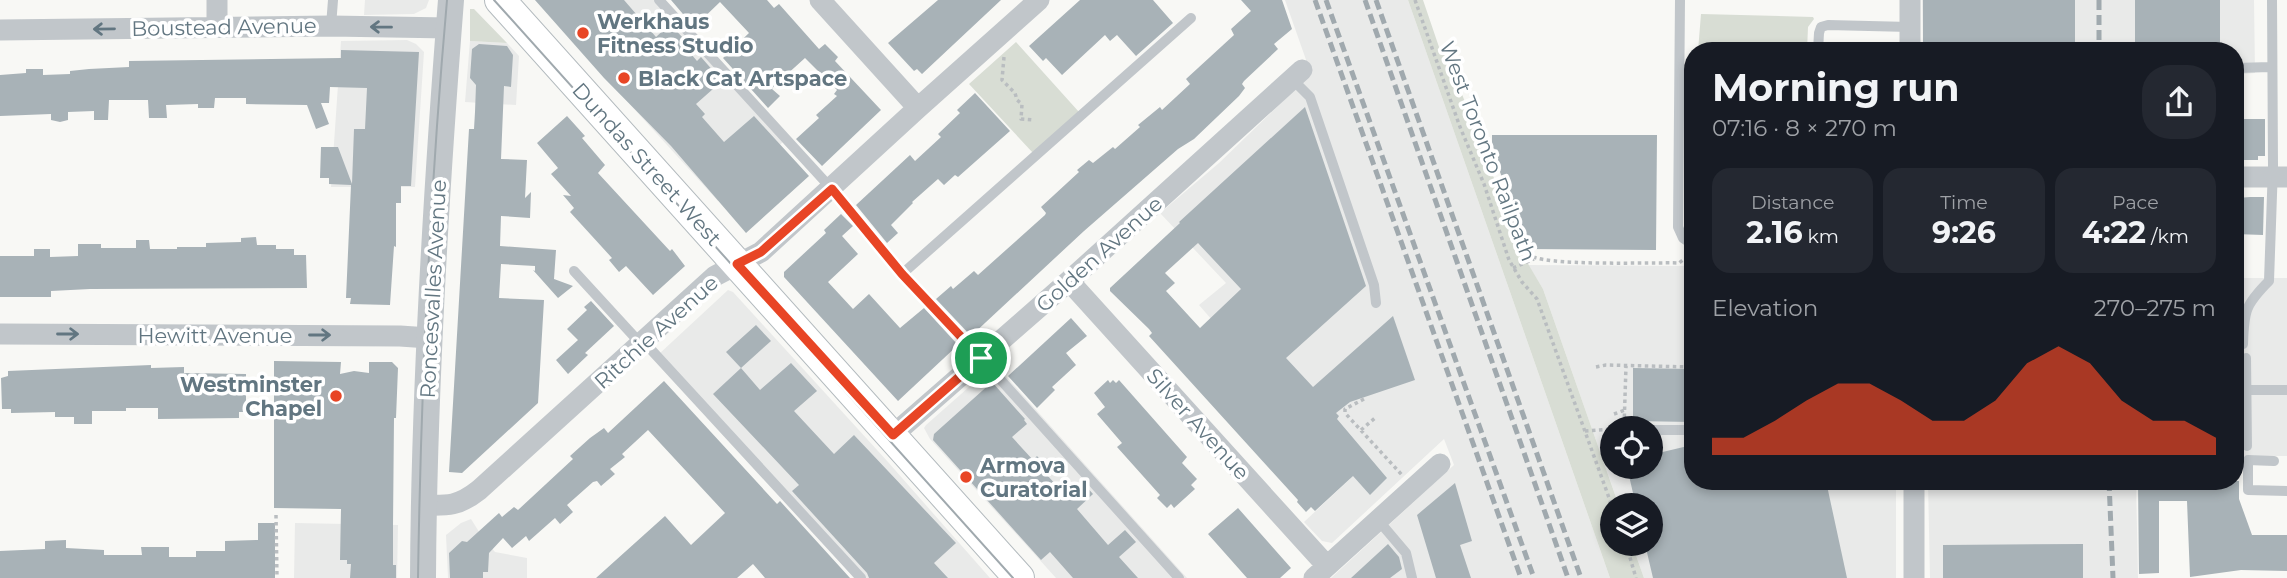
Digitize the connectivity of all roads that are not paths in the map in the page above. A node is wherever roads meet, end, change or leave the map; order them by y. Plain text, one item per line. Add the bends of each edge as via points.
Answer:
1 (217, 0) edge
2 (333, 0) edge
3 (451, 0) edge
4 (500, 0) edge
5 (659, 0) edge
6 (820, 0) edge
7 (1039, 0) edge
8 (1680, 0) edge
9 (1910, 0) edge
10 (2272, 0) edge
11 (1191, 18) dead end
12 (331, 26) junction
13 (217, 27) junction
14 (1910, 27) junction
15 (449, 28) junction
16 (0, 30) edge
17 (1818, 42) edge
18 (1910, 42) edge
19 (2244, 68) edge
20 (2271, 68) junction
21 (1297, 75) joint
22 (918, 108) junction
23 (2244, 177) edge
24 (2280, 177) edge
25 (832, 189) junction
26 (1684, 239) edge
27 (737, 264) junction
28 (574, 271) dead end
29 (902, 274) junction
30 (1069, 281) junction
31 (1376, 303) dead end
32 (2244, 317) edge
33 (0, 334) edge
34 (429, 338) junction
35 (642, 343) junction
36 (981, 358) junction
37 (2246, 358) dead end
38 (2246, 390) junction
39 (2287, 390) edge
40 (1663, 429) edge
41 (1684, 430) edge
42 (893, 435) junction
43 (2247, 446) dead end
44 (2274, 461) dead end
45 (1440, 464) dead end
46 (1913, 490) edge
47 (2287, 491) edge
48 (423, 505) junction
49 (1378, 520) junction
50 (1318, 575) edge
51 (423, 578) edge
52 (862, 578) edge
53 (1019, 578) edge
54 (1179, 578) edge
55 (1412, 578) edge
56 (1914, 578) edge

1 - 13 street
2 - 12 lane
3 - 15 street, Roncesvalles Avenue
4 - 27 main road, Dundas Street West
5 - 25 lane
6 - 22 street
7 - 22 street, Ritchie Avenue
8 - 26 lane via 1678,226
9 - 14 street
10 - 20 lane
11 - 29 lane
12 - 13 street, Boustead Avenue
15 -> 12 street, Boustead Avenue
13 -> 16 street, Boustead Avenue
14 - 17 lane via 1828,25 1821,27
14 - 18 street
15 - 34 street, Roncesvalles Avenue
19 - 20 lane
20 - 24 lane
21 - 30 street, Golden Avenue
21 - 31 lane via 1310,97 1374,285
22 - 25 street, Ritchie Avenue
23 - 24 street
24 - 32 lane via 2269,281 2251,299
25 - 27 street, Ritchie Avenue via 761,252
25 - 29 lane
27 - 35 street, Ritchie Avenue via 715,276
27 - 42 main road, Dundas Street West
28 - 35 lane
29 - 36 lane
30 - 36 street, Golden Avenue
30 - 50 street, Silver Avenue
33 -> 34 street, Hewitt Avenue
34 - 48 street, Roncesvalles Avenue
35 - 48 street, Ritchie Avenue via 465,501
35 - 52 lane
36 - 42 street, Golden Avenue
36 - 54 lane
37 - 38 lane
38 - 39 lane
38 - 43 lane
40 - 41 lane
42 - 53 main road, Dundas Street West
44 - 47 lane via 2248,460 2248,490
45 - 49 street
46 - 56 street
48 - 51 street, Roncesvalles Avenue
49 - 50 street
49 - 55 lane via 1406,553

